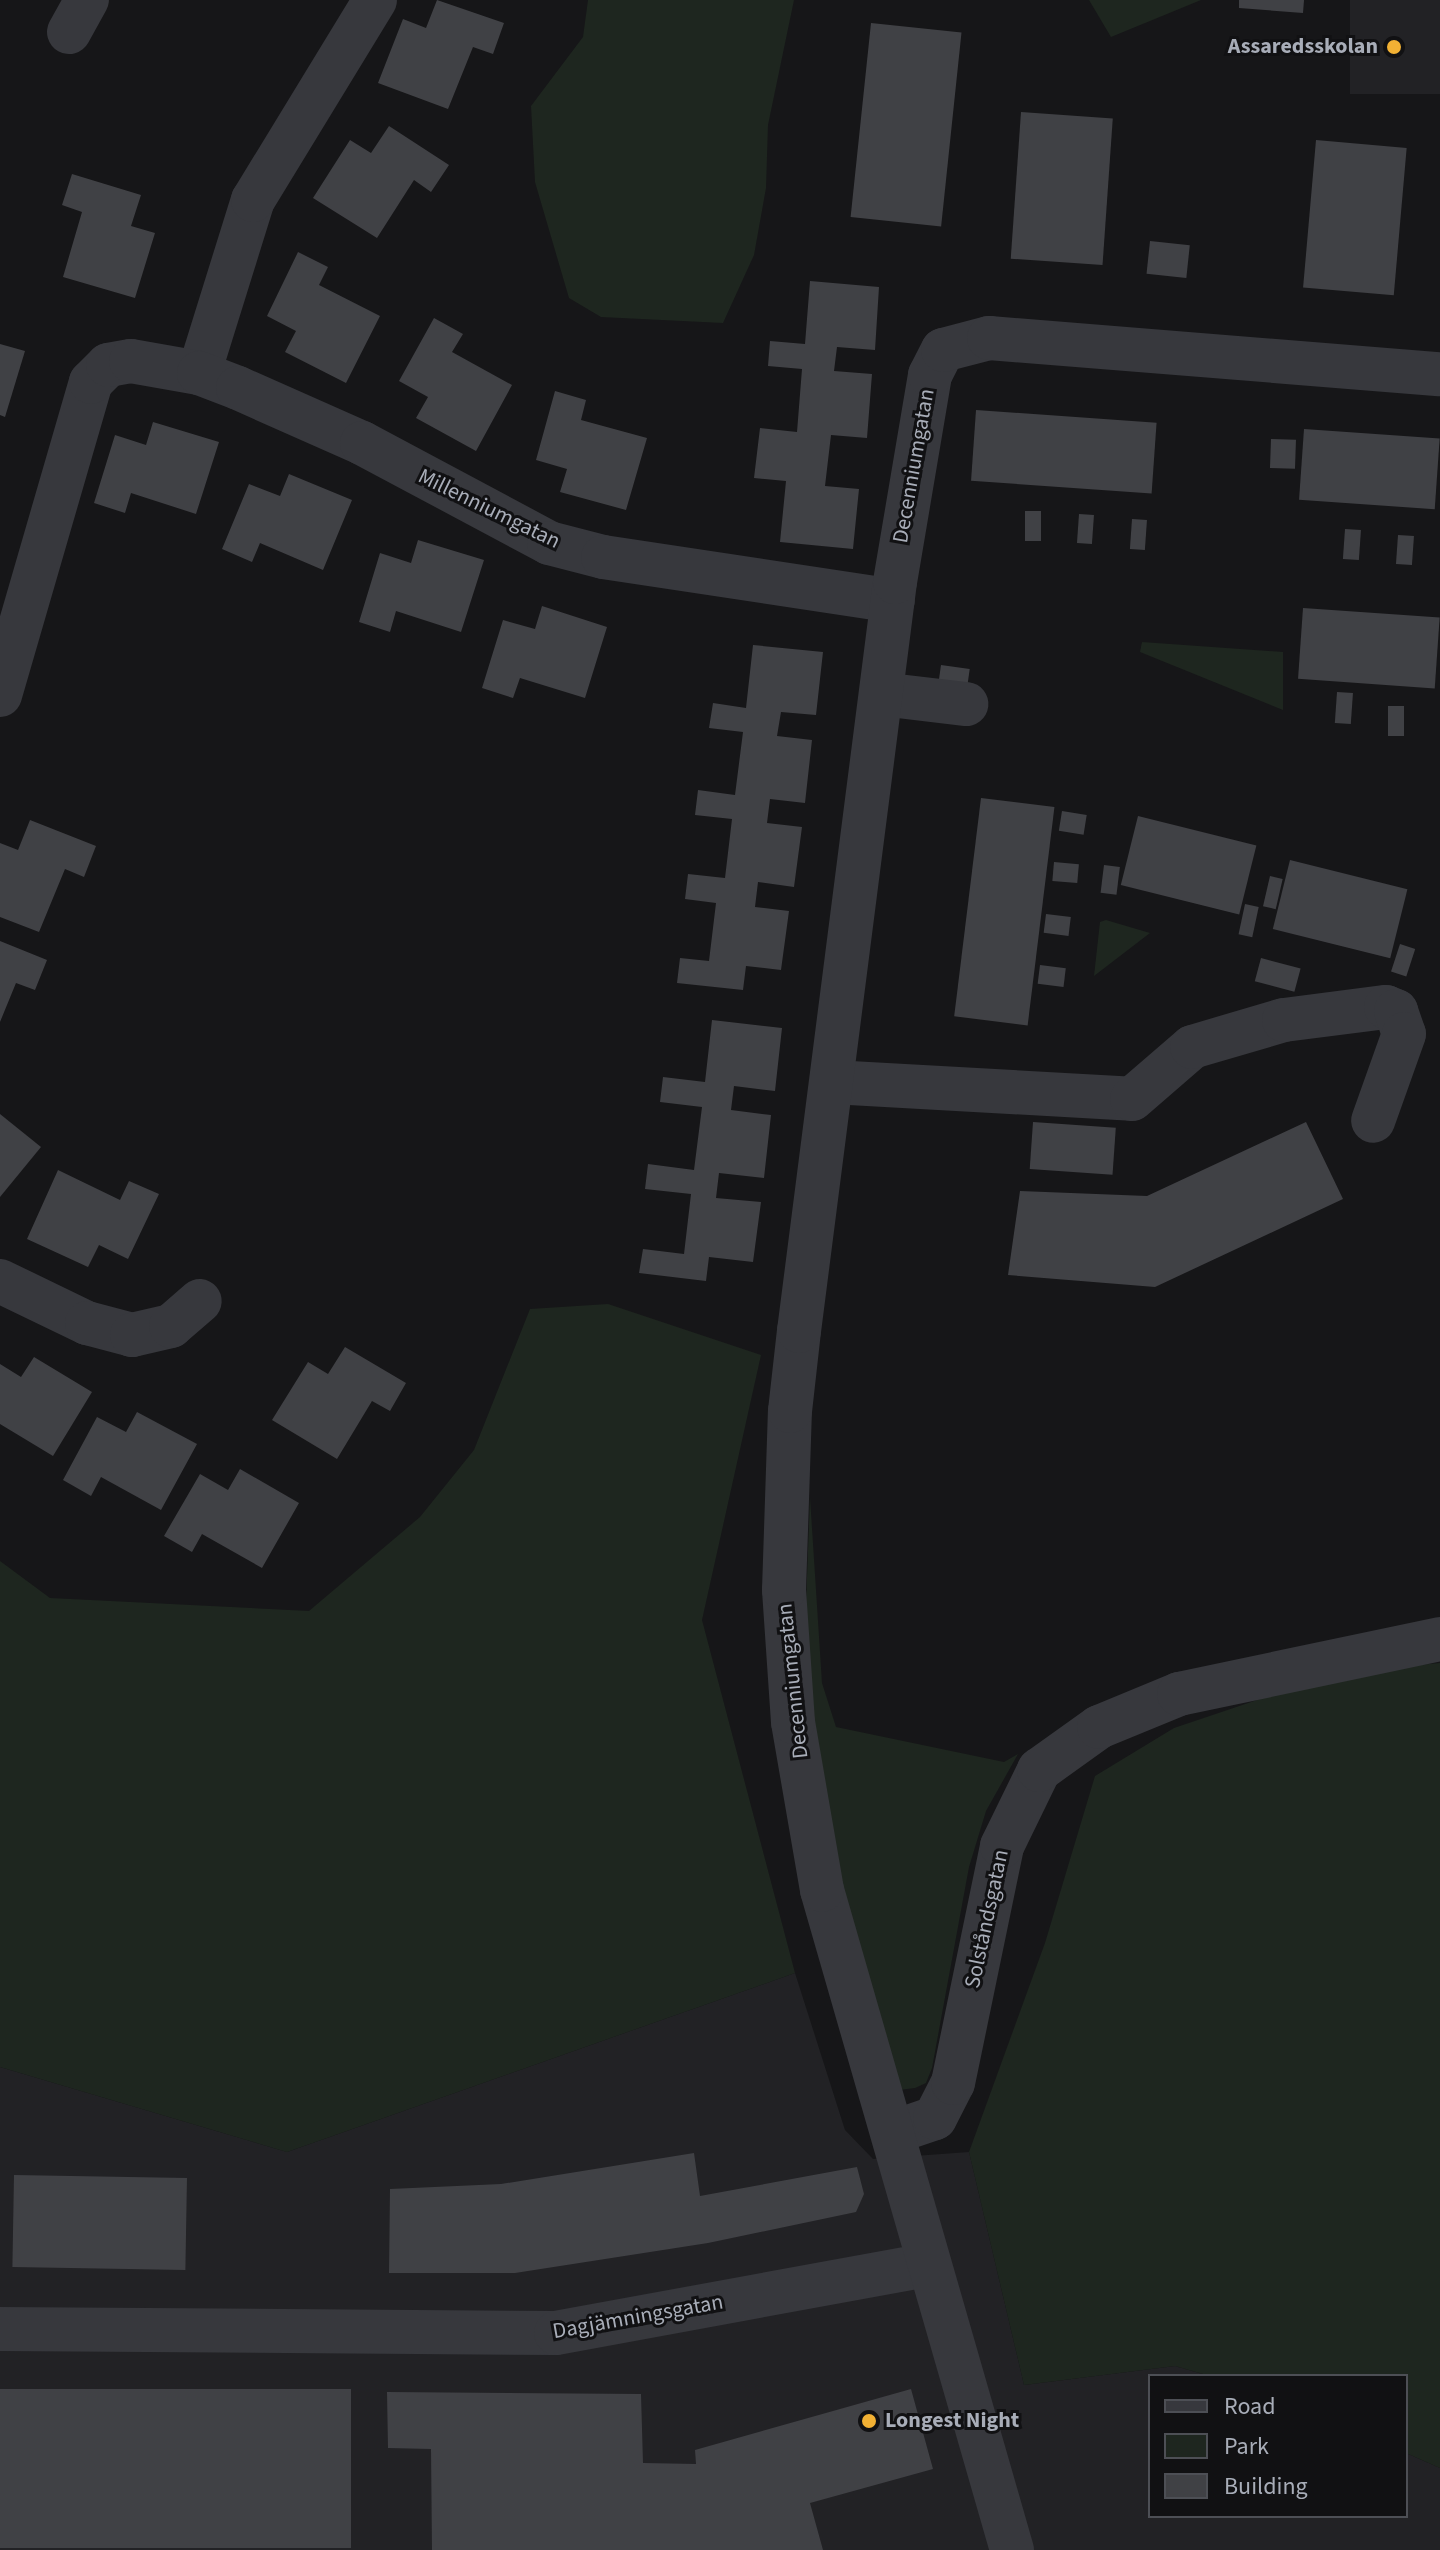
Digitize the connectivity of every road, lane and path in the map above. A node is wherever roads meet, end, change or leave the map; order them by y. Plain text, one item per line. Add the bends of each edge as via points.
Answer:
1 (375, 0) edge
2 (199, 373) junction
3 (1440, 374) edge
4 (893, 601) junction
5 (881, 694) junction
6 (0, 695) edge
7 (966, 704) dead end
8 (832, 1082) junction
9 (1373, 1121) dead end
10 (0, 1281) edge
11 (200, 1301) dead end
12 (1440, 1639) edge
13 (1075, 1715) dead end
14 (1039, 1770) junction
15 (894, 2132) junction
16 (928, 2265) junction
17 (0, 2329) edge
18 (1012, 2550) edge

1 - 2 street via 253,200
2 - 4 street, Millenniumgatan via 362,443 549,543 603,557
2 - 6 street, Millenniumgatan via 131,361 108,365 91,382
3 - 4 street, Decenniumgatan via 989,338 952,345 935,359 930,375
4 - 5 street, Decenniumgatan
5 - 7 street
5 - 8 street, Decenniumgatan
8 - 9 street via 1132,1099 1192,1047 1357,1007 1396,1011 1404,1034
8 - 15 street, Decenniumgatan via 790,1411 784,1590 793,1722 822,1890
10 - 11 street via 120,1334 171,1326
12 - 14 street, Solståndsgatan via 1179,1694 1099,1727
13 - 14 street
14 - 15 street, Solståndsgatan via 1002,1846 953,2083 935,2118
15 - 16 street, Decenniumgatan
16 - 17 street, Dagjämningsgatan via 556,2333
16 - 18 street

